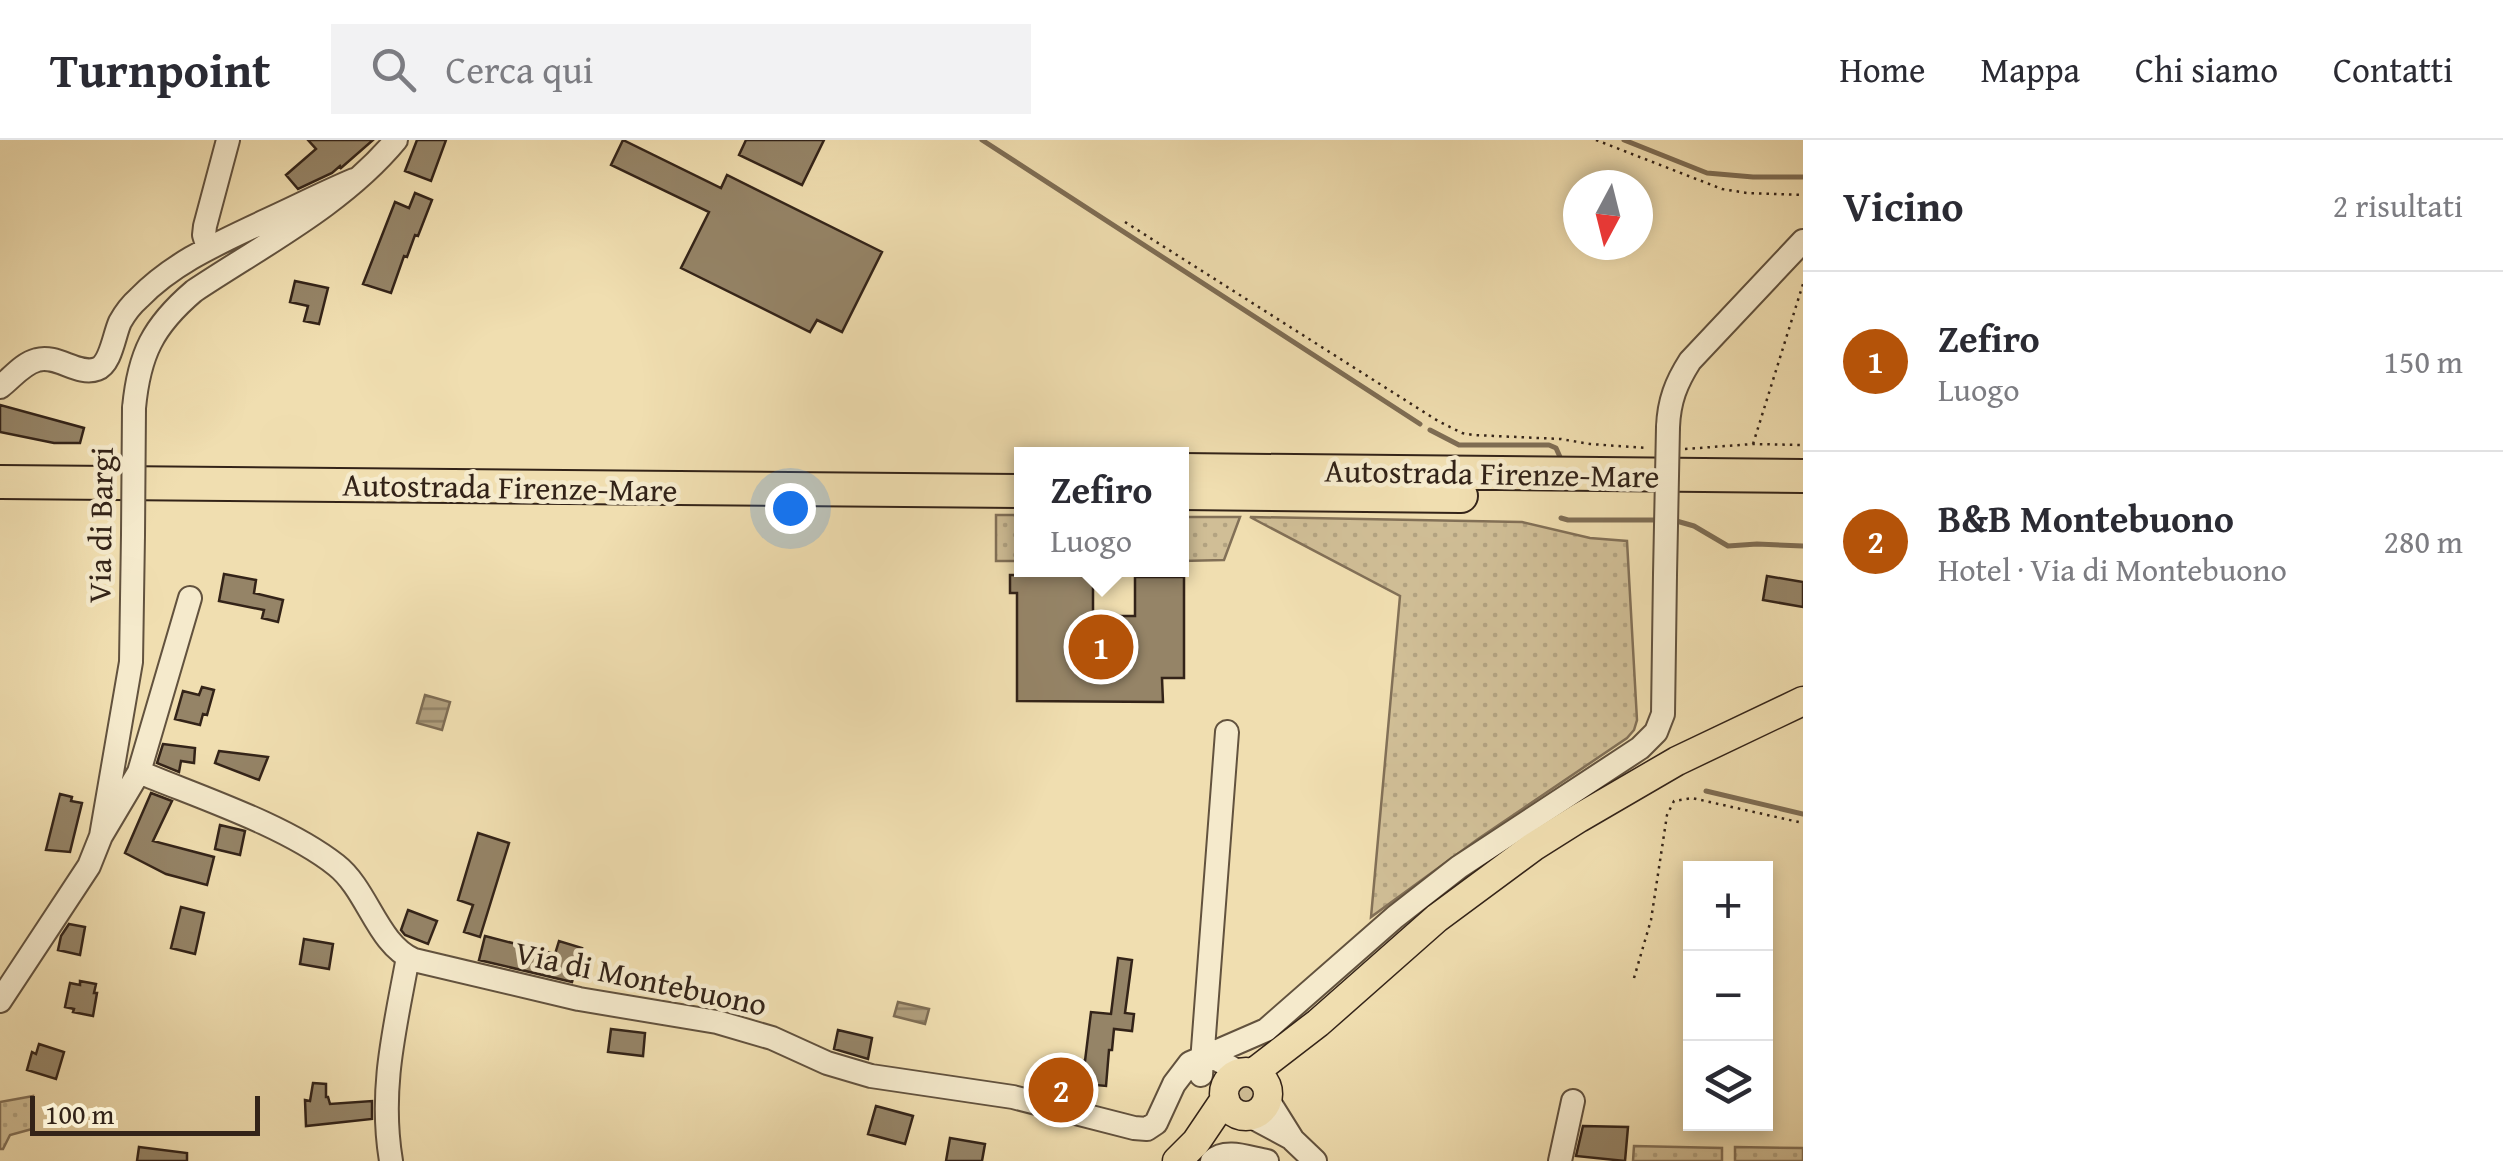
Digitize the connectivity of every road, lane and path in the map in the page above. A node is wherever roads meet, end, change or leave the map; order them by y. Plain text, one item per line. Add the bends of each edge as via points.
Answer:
1 (228, 140) edge
2 (396, 140) edge
3 (1596, 140) edge
4 (354, 180) junction
5 (1803, 195) edge
6 (1125, 222) dead end
7 (1803, 241) edge
8 (208, 248) junction
9 (1803, 284) edge
10 (1794, 313) junction
11 (1803, 314) edge
12 (0, 387) edge
13 (1671, 438) junction
14 (1752, 444) junction
15 (1803, 444) edge
16 (1656, 448) dead end
17 (0, 460) edge
18 (1014, 469) edge
19 (1189, 470) edge
20 (1803, 476) edge
21 (0, 482) edge
22 (1014, 492) edge
23 (1189, 493) edge
24 (1803, 499) edge
25 (190, 598) dead end
26 (1803, 701) edge
27 (1227, 732) dead end
28 (138, 772) junction
29 (1803, 823) edge
30 (101, 836) junction
31 (408, 957) junction
32 (1634, 978) dead end
33 (0, 1001) edge
34 (1232, 1083) junction
35 (1573, 1101) dead end
36 (1195, 1154) edge
37 (391, 1161) edge
38 (1266, 1161) edge
39 (1316, 1161) edge
40 (1560, 1161) edge

1 - 8 street via 205,226
2 - 4 street, Via di Bargi
3 - 5 path via 1722,189
4 - 8 street
4 - 30 street, Via di Bargi, bridge via 194,291 153,334 142,358 134,408 131,662
6 - 16 path via 1462,433
7 - 13 street via 1690,360 1671,397
8 - 12 street via 135,301 102,366 88,370 38,359
9 - 10 path
10 - 11 path
10 - 14 path
13 - 14 path
13 - 34 street, bridge via 1662,714 1656,732 1459,867 1370,938 1260,1034
14 - 15 path
17 - 18 highway, Autostrada Firenze-Mare
19 - 20 highway, Autostrada Firenze-Mare
21 - 22 highway, Autostrada Firenze-Mare
23 - 24 highway, Autostrada Firenze-Mare
25 - 28 street
26 - 34 main road via 1677,762 1533,847 1437,918 1318,1023
27 - 34 street
28 - 30 street
28 - 31 street via 332,862
29 - 32 path via 1692,798 1674,801
30 - 33 street, Via di Bargi via 89,866
31 - 34 street, Via di Montebuono via 579,1000 718,1022 871,1076 1013,1097 1140,1130
31 - 37 street via 386,1083
34 - 36 main road
34 - 39 street
35 - 40 street
36 - 38 street

